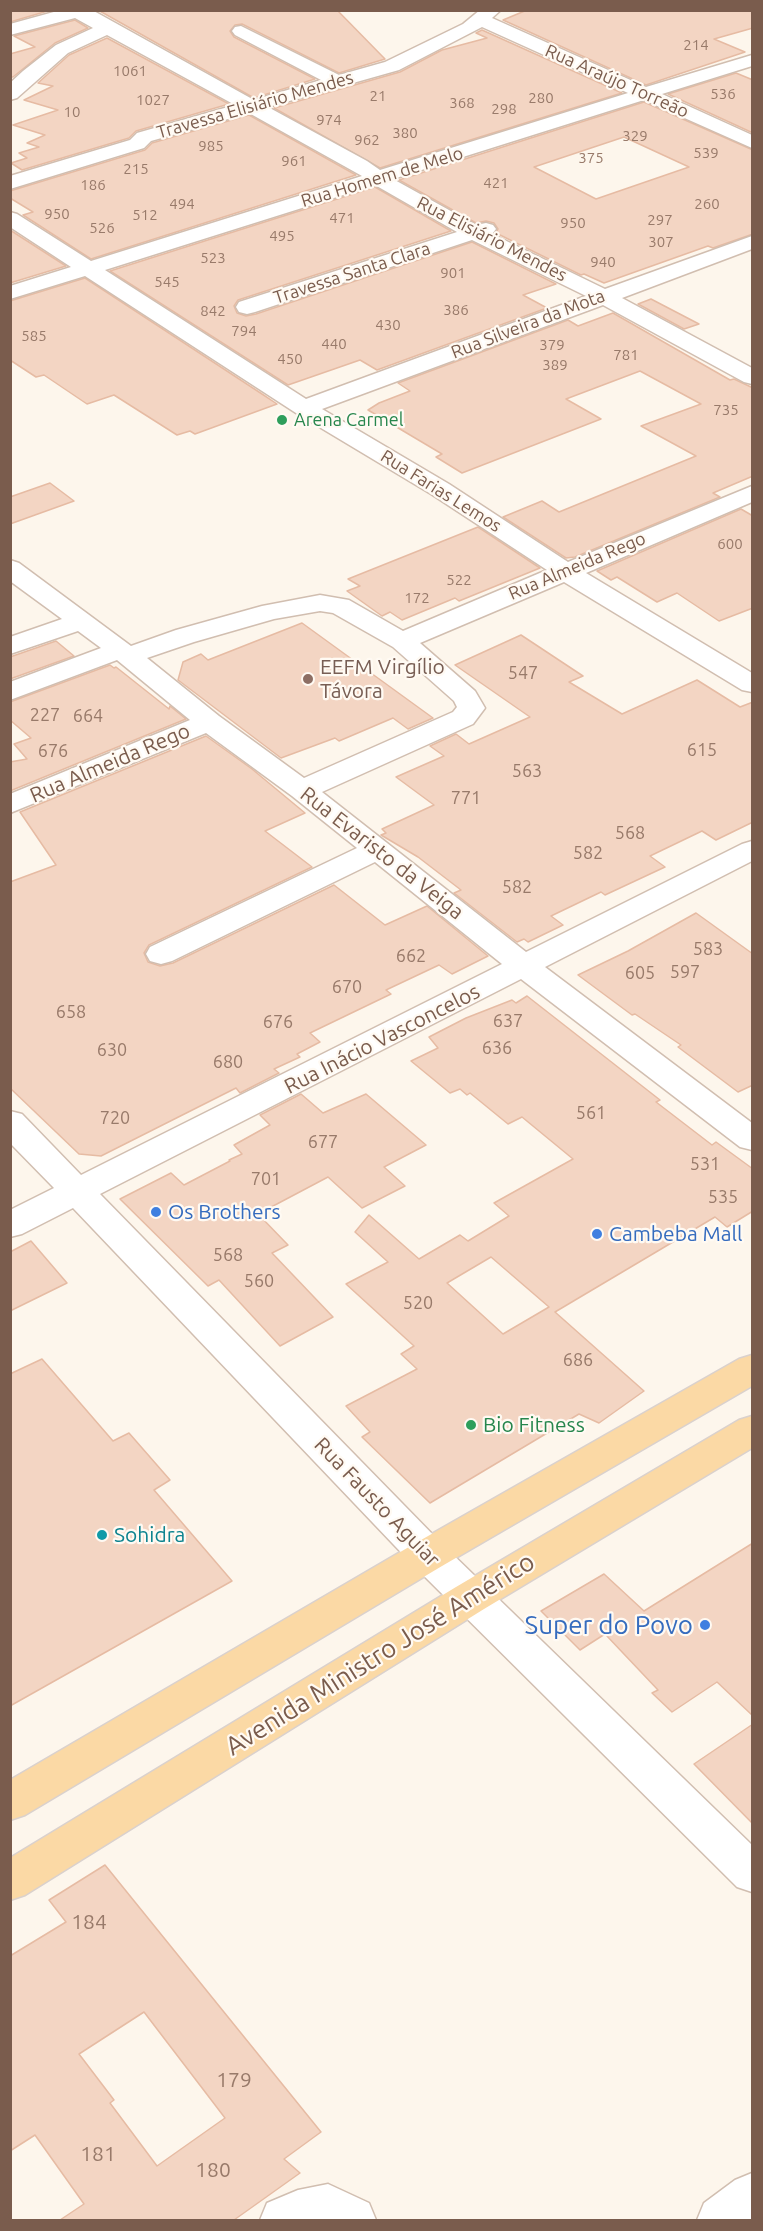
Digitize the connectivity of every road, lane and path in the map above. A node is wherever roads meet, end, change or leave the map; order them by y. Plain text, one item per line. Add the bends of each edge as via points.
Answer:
1 (78, 11) edge
2 (487, 15) edge
3 (107, 28) junction
4 (10, 30) edge
5 (242, 31) dead end
6 (753, 60) edge
7 (338, 82) junction
8 (646, 93) junction
9 (10, 94) edge
10 (253, 106) junction
11 (753, 142) edge
12 (376, 172) junction
13 (10, 183) edge
14 (10, 218) edge
15 (483, 230) junction
16 (753, 242) edge
17 (90, 268) junction
18 (10, 293) edge
19 (610, 293) junction
20 (247, 307) dead end
21 (739, 359) edge
22 (753, 377) edge
23 (304, 408) junction
24 (753, 492) edge
25 (10, 568) edge
26 (565, 571) junction
27 (81, 621) junction
28 (402, 641) junction
29 (10, 646) edge
30 (124, 653) junction
31 (753, 684) edge
32 (10, 692) edge
33 (209, 722) junction
34 (302, 790) junction
35 (10, 805) edge
36 (377, 850) junction
37 (753, 850) edge
38 (161, 954) dead end
39 (525, 967) junction
40 (10, 1122) edge
41 (753, 1139) edge
42 (79, 1192) junction
43 (10, 1225) edge
44 (753, 1369) edge
45 (753, 1430) edge
46 (428, 1555) junction
47 (470, 1598) junction
48 (10, 1802) edge
49 (753, 1873) edge
50 (10, 1881) edge
51 (753, 2196) edge
52 (284, 2220) edge
53 (352, 2220) edge
54 (721, 2220) edge

1 - 3 street, Rua Elisiário Mendes
1 - 4 street
2 - 7 street, Travessa Elisiário Mendes via 392,66
2 - 8 street, Rua Araújo Torreão
3 - 9 street via 62,49
3 - 10 street, Rua Elisiário Mendes
5 - 7 street
6 - 8 street, Rua Homem de Melo
7 - 10 street, Travessa Elisiário Mendes
8 - 11 street, Rua Araújo Torreão
8 - 12 street, Rua Homem de Melo
10 - 12 street, Rua Elisiário Mendes
10 - 13 street, Travessa Elisiário Mendes via 144,137 136,144
12 - 15 street, Rua Elisiário Mendes
12 - 17 street, Rua Homem de Melo
14 - 17 street, Rua Farias Lemos
15 - 19 street, Rua Elisiário Mendes
15 - 20 street, Travessa Santa Clara
16 - 19 street, Rua Silveira da Mota
17 - 18 street, Rua Homem de Melo
17 - 23 street, Rua Farias Lemos
19 - 21 street, Rua Elisiário Mendes
19 - 23 street, Rua Silveira da Mota
21 - 22 street, Rua Elisiário Mendes
23 - 26 street, Rua Farias Lemos via 440,489
24 - 26 street, Rua Almeida Rego
25 - 27 street, Rua Evaristo da Veiga
26 - 28 street, Rua Almeida Rego
26 - 31 street, Rua Farias Lemos
27 - 29 street
27 - 30 street, Rua Evaristo da Veiga
28 - 30 street via 340,606 320,603 303,604
28 - 34 street via 465,697 471,708 463,718
30 - 32 street
30 - 33 street, Rua Evaristo da Veiga
33 - 34 street, Rua Evaristo da Veiga
33 - 35 street, Rua Almeida Rego
34 - 36 street, Rua Evaristo da Veiga
36 - 38 street
36 - 39 street, Rua Evaristo da Veiga
37 - 39 street, Rua Inácio Vasconcelos
39 - 41 street, Rua Evaristo da Veiga
39 - 42 street, Rua Inácio Vasconcelos
40 - 42 street, Rua Fausto Aguiar
42 - 43 street, Rua Inácio Vasconcelos
42 - 46 street, Rua Fausto Aguiar
44 - 46 main road
45 - 47 main road, Avenida Ministro José Américo
46 - 47 street, Rua Fausto Aguiar
46 - 48 main road
47 - 49 street, Rua Fausto Aguiar
47 - 50 main road, Avenida Ministro José Américo
51 - 54 street
52 - 53 street via 328,2207

